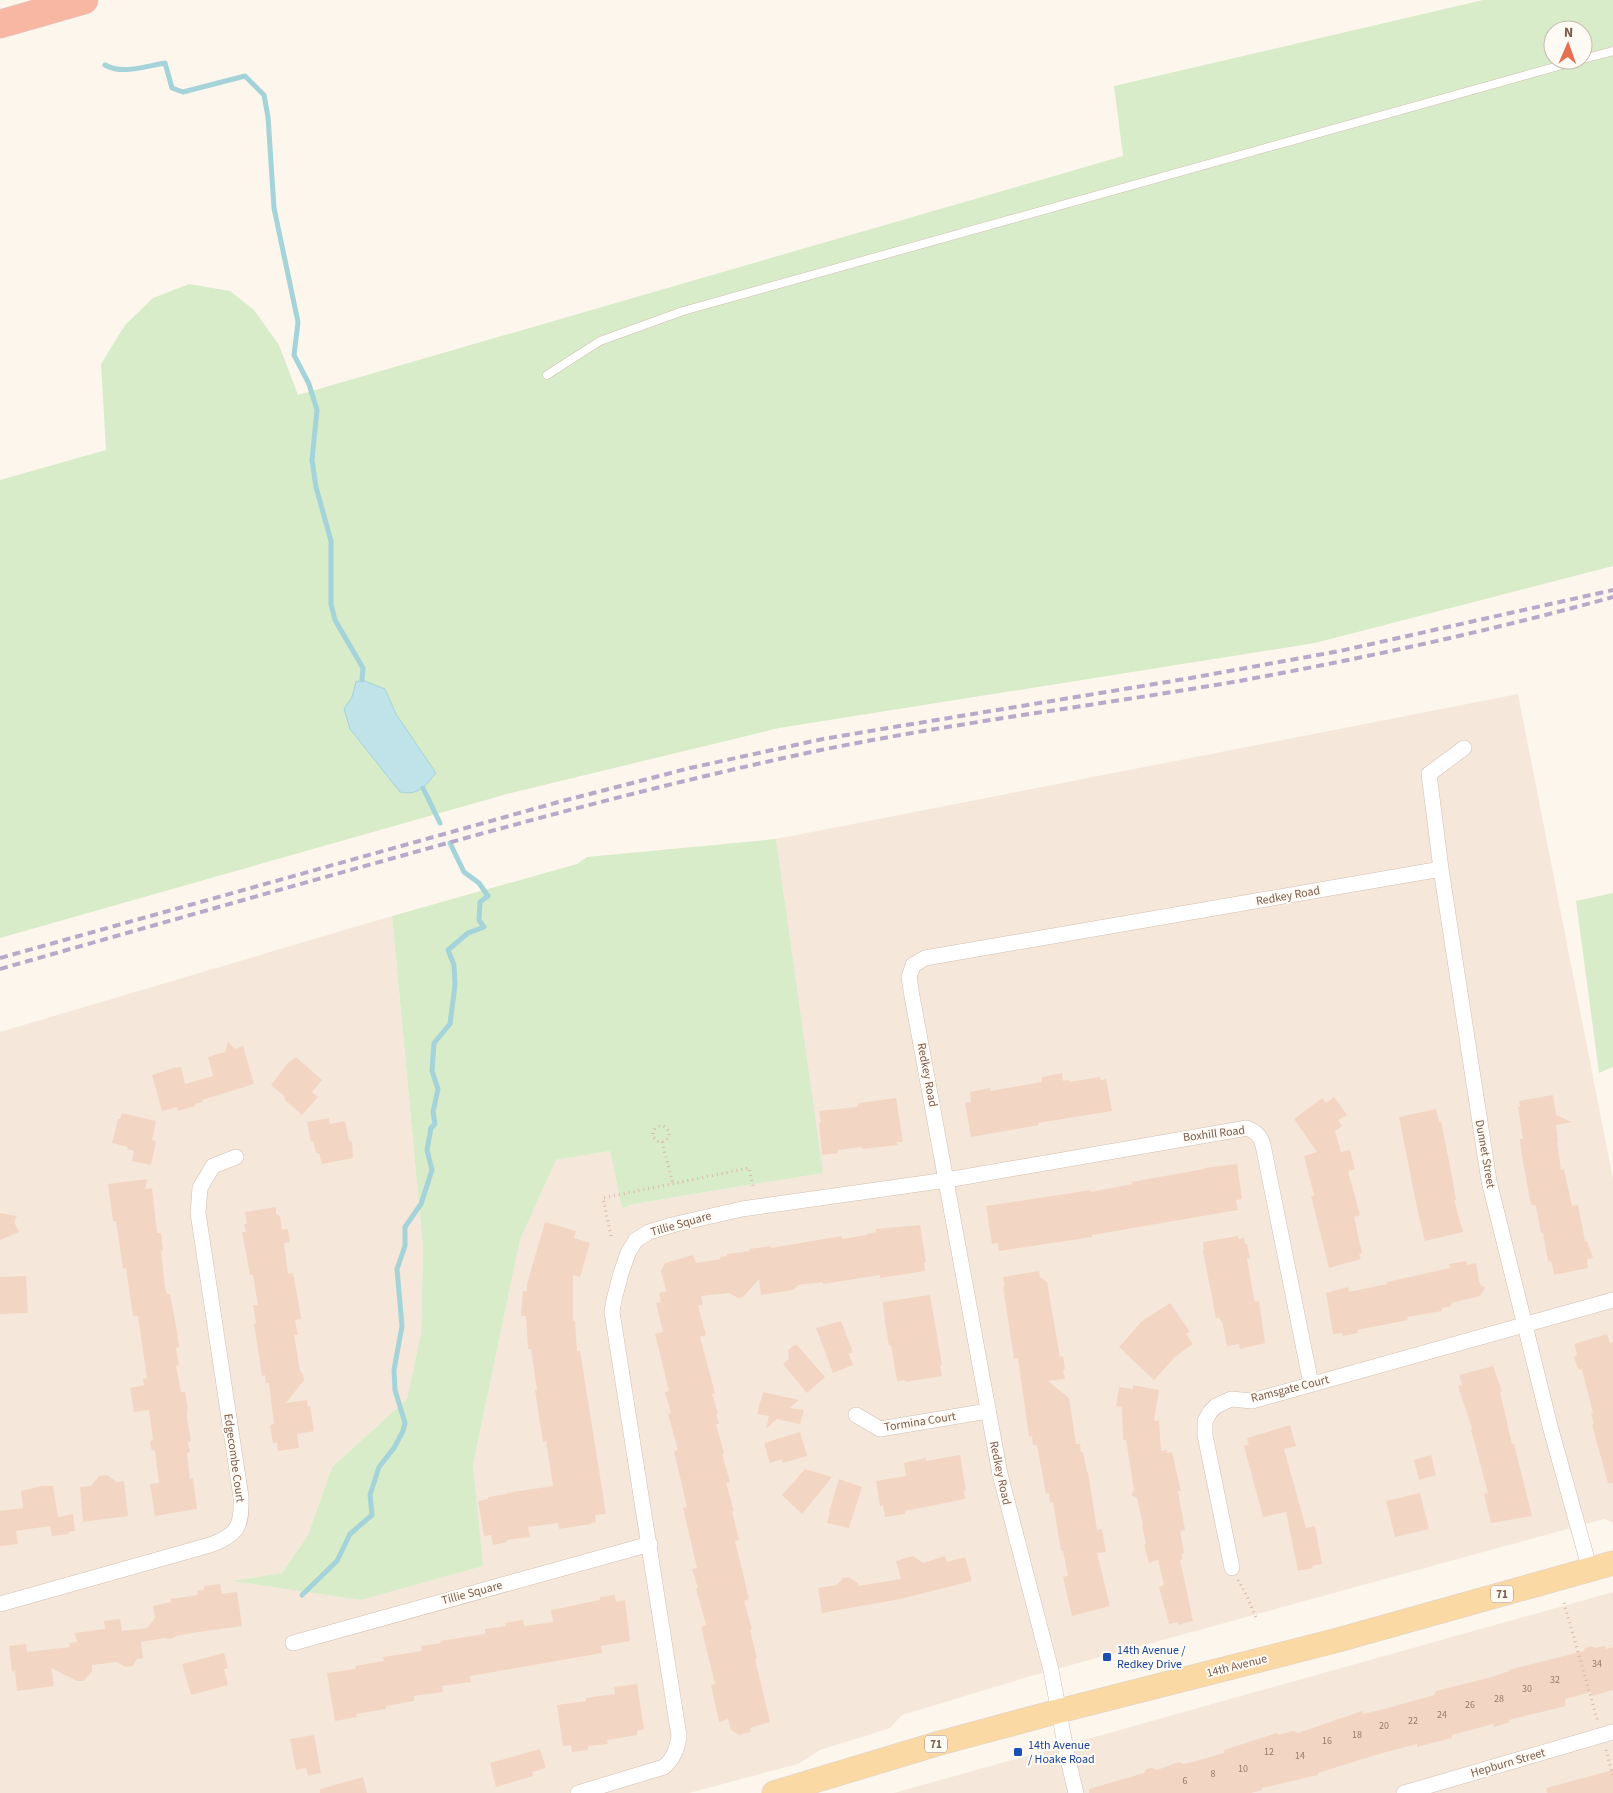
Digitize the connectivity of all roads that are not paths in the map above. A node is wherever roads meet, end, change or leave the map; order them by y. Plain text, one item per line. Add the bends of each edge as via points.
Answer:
1 (84, 0) edge
2 (0, 24) edge
3 (1613, 51) edge
4 (1593, 57) edge
5 (1545, 70) edge
6 (547, 375) dead end
7 (1464, 748) dead end
8 (1441, 869) junction
9 (236, 1157) dead end
10 (947, 1180) junction
11 (1613, 1300) edge
12 (1526, 1325) junction
13 (1311, 1384) junction
14 (988, 1412) junction
15 (856, 1415) dead end
16 (650, 1544) junction
17 (1613, 1563) edge
18 (1232, 1568) road end
19 (1590, 1570) junction
20 (0, 1604) edge
21 (293, 1643) dead end
22 (1059, 1710) junction
23 (1608, 1734) edge
24 (597, 1790) edge
25 (578, 1793) edge
26 (774, 1793) edge
27 (1076, 1793) edge
28 (1404, 1793) edge

1 - 2 highway
3 - 4 lane
5 - 6 lane via 683,311 600,341
7 - 8 street, Dunnet Street via 1428,774
8 - 10 street, Redkey Road via 925,958 913,965 909,977 912,996
8 - 12 street, Dunnet Street via 1484,1156
9 - 20 street, Edgecombe Court via 213,1166 200,1188 198,1213 241,1497 241,1514 236,1529 227,1539 210,1545
10 - 13 street, Boxhill Road via 1234,1130 1247,1128 1256,1132 1264,1145
10 - 14 street, Redkey Road
10 - 16 street, Tillie Square via 742,1209 672,1224 636,1240 628,1252 612,1312
11 - 12 street, Ramsgate Court
12 - 13 street, Ramsgate Court
12 - 19 street, Dunnet Street
13 - 18 street, Ramsgate Court via 1252,1401 1232,1399 1216,1406 1205,1421 1205,1435
14 - 15 street, Tormina Court via 880,1429
14 - 22 street, Redkey Road via 1013,1529
16 - 21 street, Tillie Square
16 - 24 street, Tillie Square via 677,1718 677,1750 664,1767
17 - 19 main road, 14th Avenue / 71
19 - 22 main road, 14th Avenue / 71 via 1338,1640
22 - 26 main road, 14th Avenue / 71
22 - 27 street, Redkey Road
23 - 28 street, Hepburn Street
24 - 25 street, Tillie Square

